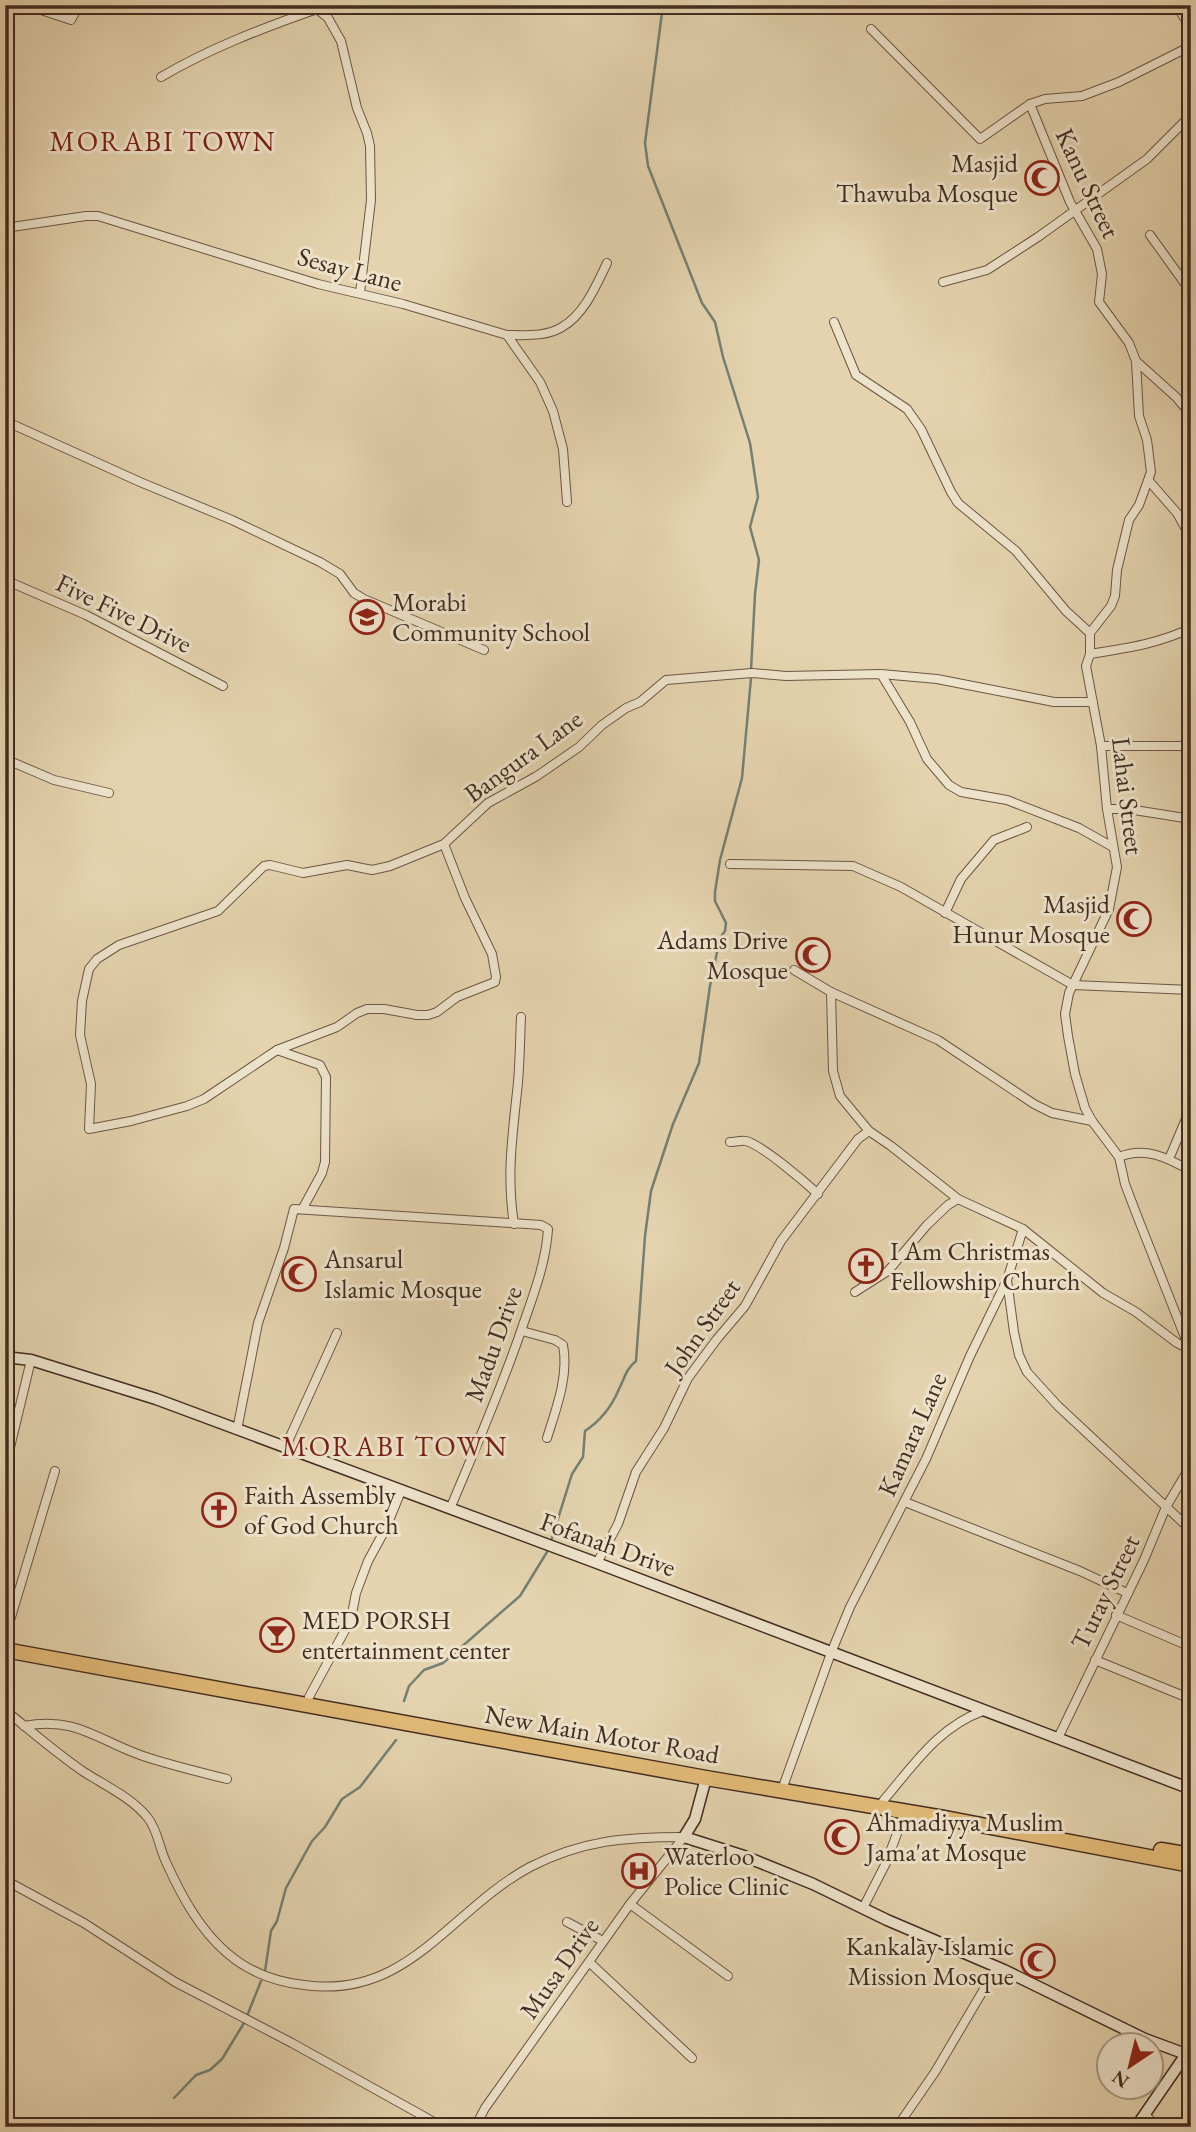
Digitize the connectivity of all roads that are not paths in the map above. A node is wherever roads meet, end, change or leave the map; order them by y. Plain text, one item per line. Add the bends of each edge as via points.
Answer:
1 (13, 5) edge
2 (79, 5) edge
3 (1176, 5) edge
4 (35, 6) edge
5 (316, 7) edge
6 (1189, 22) edge
7 (871, 29) dead end
8 (1191, 46) edge
9 (161, 77) dead end
10 (1030, 104) junction
11 (1191, 115) edge
12 (1075, 209) junction
13 (5, 228) edge
14 (1150, 235) dead end
15 (607, 262) dead end
16 (943, 282) dead end
17 (1191, 292) edge
18 (360, 293) junction
19 (834, 322) dead end
20 (507, 335) junction
21 (1136, 361) junction
22 (1191, 415) edge
23 (5, 421) edge
24 (1149, 481) junction
25 (567, 502) dead end
26 (1191, 538) edge
27 (5, 580) edge
28 (1191, 628) edge
29 (1090, 633) junction
30 (484, 650) dead end
31 (1090, 654) junction
32 (881, 674) junction
33 (223, 686) dead end
34 (1093, 702) junction
35 (1191, 746) edge
36 (1101, 747) junction
37 (5, 759) edge
38 (109, 793) dead end
39 (1107, 809) junction
40 (1191, 819) edge
41 (1027, 827) dead end
42 (444, 844) junction
43 (1111, 846) junction
44 (730, 864) dead end
45 (945, 913) junction
46 (794, 970) dead end
47 (1073, 985) junction
48 (1191, 990) edge
49 (831, 992) junction
50 (521, 1017) dead end
51 (277, 1050) junction
52 (1191, 1107) edge
53 (1092, 1121) junction
54 (869, 1131) junction
55 (730, 1143) dead end
56 (1119, 1157) junction
57 (1169, 1159) junction
58 (1191, 1171) edge
59 (818, 1194) junction
60 (958, 1199) junction
61 (303, 1209) junction
62 (513, 1224) junction
63 (1023, 1229) junction
64 (1007, 1280) junction
65 (855, 1292) dead end
66 (522, 1331) junction
67 (337, 1333) dead end
68 (1190, 1350) edge
69 (5, 1357) edge
70 (31, 1360) junction
71 (237, 1430) junction
72 (547, 1438) dead end
73 (285, 1448) junction
74 (6, 1464) edge
75 (1191, 1465) edge
76 (55, 1471) dead end
77 (401, 1491) junction
78 (905, 1502) junction
79 (1166, 1507) junction
80 (450, 1509) junction
81 (1191, 1530) edge
82 (597, 1563) junction
83 (1127, 1593) junction
84 (1116, 1615) junction
85 (5, 1640) edge
86 (1191, 1647) edge
87 (5, 1650) edge
88 (831, 1653) junction
89 (1095, 1660) junction
90 (309, 1697) junction
91 (1191, 1699) edge
92 (5, 1710) edge
93 (983, 1711) junction
94 (24, 1726) junction
95 (1058, 1738) junction
96 (706, 1778) junction
97 (227, 1779) dead end
98 (784, 1784) junction
99 (1191, 1789) edge
100 (883, 1801) junction
101 (905, 1812) junction
102 (684, 1837) junction
103 (1191, 1855) edge
104 (1191, 1866) edge
105 (5, 1880) edge
106 (630, 1904) junction
107 (863, 1908) junction
108 (567, 1922) dead end
109 (603, 1941) junction
110 (589, 1962) junction
111 (998, 1967) junction
112 (728, 1976) dead end
113 (1189, 2052) edge
114 (692, 2058) dead end
115 (1145, 2115) junction
116 (443, 2127) edge
117 (475, 2127) edge
118 (897, 2127) edge
119 (1136, 2127) edge
120 (1158, 2127) edge

1 - 4 street
2 - 4 street via 71,20
3 - 6 street
5 - 9 street via 185,62
5 - 18 street via 341,41 370,146 371,200
7 - 10 street via 980,139
8 - 10 street via 1082,96
10 - 12 street, Kanu Street
11 - 12 street via 1147,159
12 - 16 street via 987,270
12 - 21 street, Kanu Street via 1101,262 1099,302 1129,343
13 - 18 street, Sesay Lane via 98,216
14 - 17 street
15 - 20 street, Sesay Lane via 595,288 562,328 537,335
18 - 20 street, Sesay Lane
19 - 29 street via 856,374 907,409 921,429 958,503 1016,551
20 - 25 street via 540,382 553,411 563,449
21 - 22 street, Kanu Street
21 - 24 street
23 - 30 street via 320,562 340,574 364,599
24 - 26 street via 1177,513
24 - 29 street via 1129,520 1115,596
27 - 33 street, Five Five Drive via 86,615
28 - 31 street via 1142,647
29 - 31 street
31 - 34 street, Lahai Street via 1086,666
32 - 34 street, Bangura Lane via 937,679 1054,702
32 - 42 street, Bangura Lane via 752,673 666,680 548,769 488,803
32 - 43 street via 927,759 949,785 961,792 1007,800 1079,828
34 - 36 street, Lahai Street
35 - 36 street
36 - 39 street, Lahai Street
37 - 38 street via 54,780
39 - 40 street
39 - 43 street, Lahai Street
41 - 45 street via 994,840 961,879
42 - 51 street via 492,954 495,982 428,1015 367,1009 337,1027
42 - 51 street, Bangura Lane via 372,870 347,865 303,873 264,866 218,911 119,945 89,969 80,1035 91,1084 89,1129 196,1102
43 - 47 street, Lahai Street via 1117,867 1109,908
44 - 45 street via 853,866
45 - 47 street
46 - 49 street
47 - 48 street
47 - 53 street, Lahai Street via 1065,1014 1068,1036 1074,1074
49 - 53 street via 938,1040 1052,1113
49 - 54 street via 834,1071 840,1096
50 - 62 street via 509,1167
51 - 61 street via 320,1065 326,1077 324,1162
52 - 57 street
53 - 56 street, Lahai Street
54 - 59 street, John Street via 858,1139
54 - 60 street
55 - 59 street via 746,1141 757,1147
56 - 57 street via 1139,1151
56 - 68 street, Lahai Street
57 - 58 street
59 - 82 street, John Street via 781,1241 745,1306 688,1378 636,1472 618,1524
60 - 63 street
60 - 65 street via 927,1225 888,1271
61 - 62 street
61 - 71 street via 294,1209 258,1323
62 - 66 street, Madu Drive via 548,1229
63 - 64 street, Kamara Lane
63 - 68 street via 1103,1293
64 - 78 street, Kamara Lane
64 - 79 street via 1019,1355 1027,1372
66 - 72 street via 563,1345 560,1393
66 - 80 street, Madu Drive
67 - 73 street
69 - 70 street, Fofanah Drive
70 - 71 street, Fofanah Drive
70 - 74 street
71 - 73 street, Fofanah Drive
73 - 77 street, Fofanah Drive
75 - 79 street, Turay Street
76 - 85 street
77 - 80 street, Fofanah Drive
77 - 90 street via 364,1572 351,1619
78 - 83 street
78 - 88 street, Kamara Lane via 865,1574
79 - 81 street
79 - 83 street, Turay Street
80 - 82 street, Fofanah Drive
82 - 88 street, Fofanah Drive
83 - 84 street, Turay Street
84 - 86 street
84 - 89 street, Turay Street
85 - 90 highway, New Main Motor Road
87 - 96 highway, New Main Motor Road
88 - 93 street, Fofanah Drive
88 - 98 street, Kamara Lane
89 - 91 street
89 - 95 street, Turay Street
90 - 98 highway, New Main Motor Road
92 - 94 street
93 - 95 street, Fofanah Drive
93 - 100 street via 964,1717 943,1733
94 - 97 street via 43,1722 68,1725 141,1755
94 - 102 street via 147,1817 188,1907 210,1936 254,1972 284,1983 318,1987 362,1983 406,1964 500,1886 530,1867 592,1843
95 - 99 street, Fofanah Drive
96 - 101 highway, New Main Motor Road
96 - 102 street via 695,1819
98 - 100 highway, New Main Motor Road
100 - 103 highway, New Main Motor Road
101 - 104 highway, New Main Motor Road
101 - 107 street
102 - 106 street, Musa Drive
102 - 107 street via 744,1856
105 - 116 street via 84,1923 175,1982
106 - 109 street, Musa Drive
106 - 112 street
107 - 111 street
108 - 109 street
109 - 110 street, Musa Drive
110 - 114 street
110 - 117 street, Musa Drive
111 - 113 street via 1145,2039
111 - 118 street
113 - 115 street
115 - 119 street
115 - 120 street

